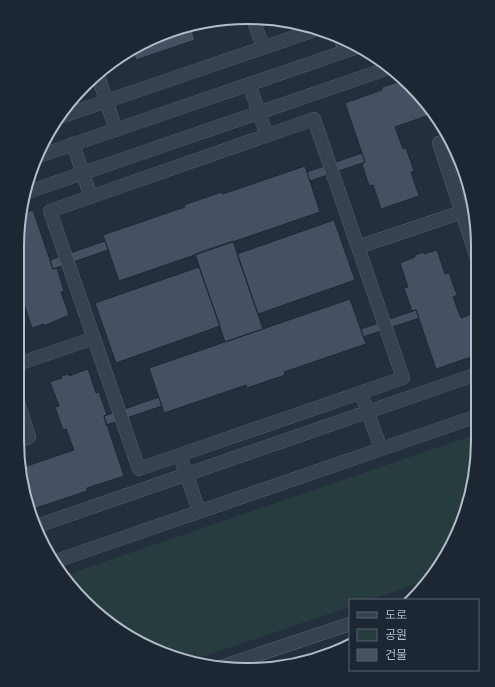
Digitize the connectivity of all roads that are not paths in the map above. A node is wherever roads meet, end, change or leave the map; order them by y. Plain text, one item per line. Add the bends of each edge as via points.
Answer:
1 (256, 24) edge
2 (307, 33) edge
3 (263, 47) junction
4 (351, 49) edge
5 (384, 70) edge
6 (99, 80) edge
7 (249, 84) junction
8 (106, 101) junction
9 (259, 112) junction
10 (68, 114) edge
11 (116, 130) junction
12 (267, 136) junction
13 (444, 141) edge
14 (73, 144) junction
15 (45, 154) edge
16 (83, 173) junction
17 (32, 191) edge
18 (91, 197) junction
19 (462, 212) junction
20 (471, 240) edge
21 (358, 247) junction
22 (94, 338) junction
23 (24, 362) edge
24 (471, 376) edge
25 (361, 393) junction
26 (367, 412) junction
27 (471, 418) edge
28 (24, 421) edge
29 (24, 439) edge
30 (381, 449) junction
31 (180, 456) junction
32 (187, 474) junction
33 (199, 511) junction
34 (41, 525) edge
35 (59, 560) edge
36 (349, 624) edge
37 (233, 663) edge

1 - 3 lane
2 - 3 lane
3 - 8 lane
4 - 7 lane
5 - 9 lane
6 - 8 lane
7 - 9 lane
7 - 11 lane
8 - 10 lane
8 - 11 lane
9 - 12 lane
9 - 16 lane
11 - 14 lane
12 - 18 lane
12 - 21 lane via 314,119
13 - 19 lane via 439,143
14 - 15 lane
14 - 16 lane
16 - 17 lane
16 - 18 lane
18 - 22 lane via 50,211
19 - 20 lane
19 - 21 lane
21 - 25 lane via 403,378
22 - 23 lane
22 - 31 lane via 139,469
24 - 26 lane
25 - 26 lane
25 - 31 lane
26 - 30 lane
26 - 32 lane
27 - 30 lane
28 - 29 lane via 29,437
30 - 33 lane
31 - 32 lane
32 - 33 lane
32 - 34 lane
33 - 35 lane
36 - 37 lane

